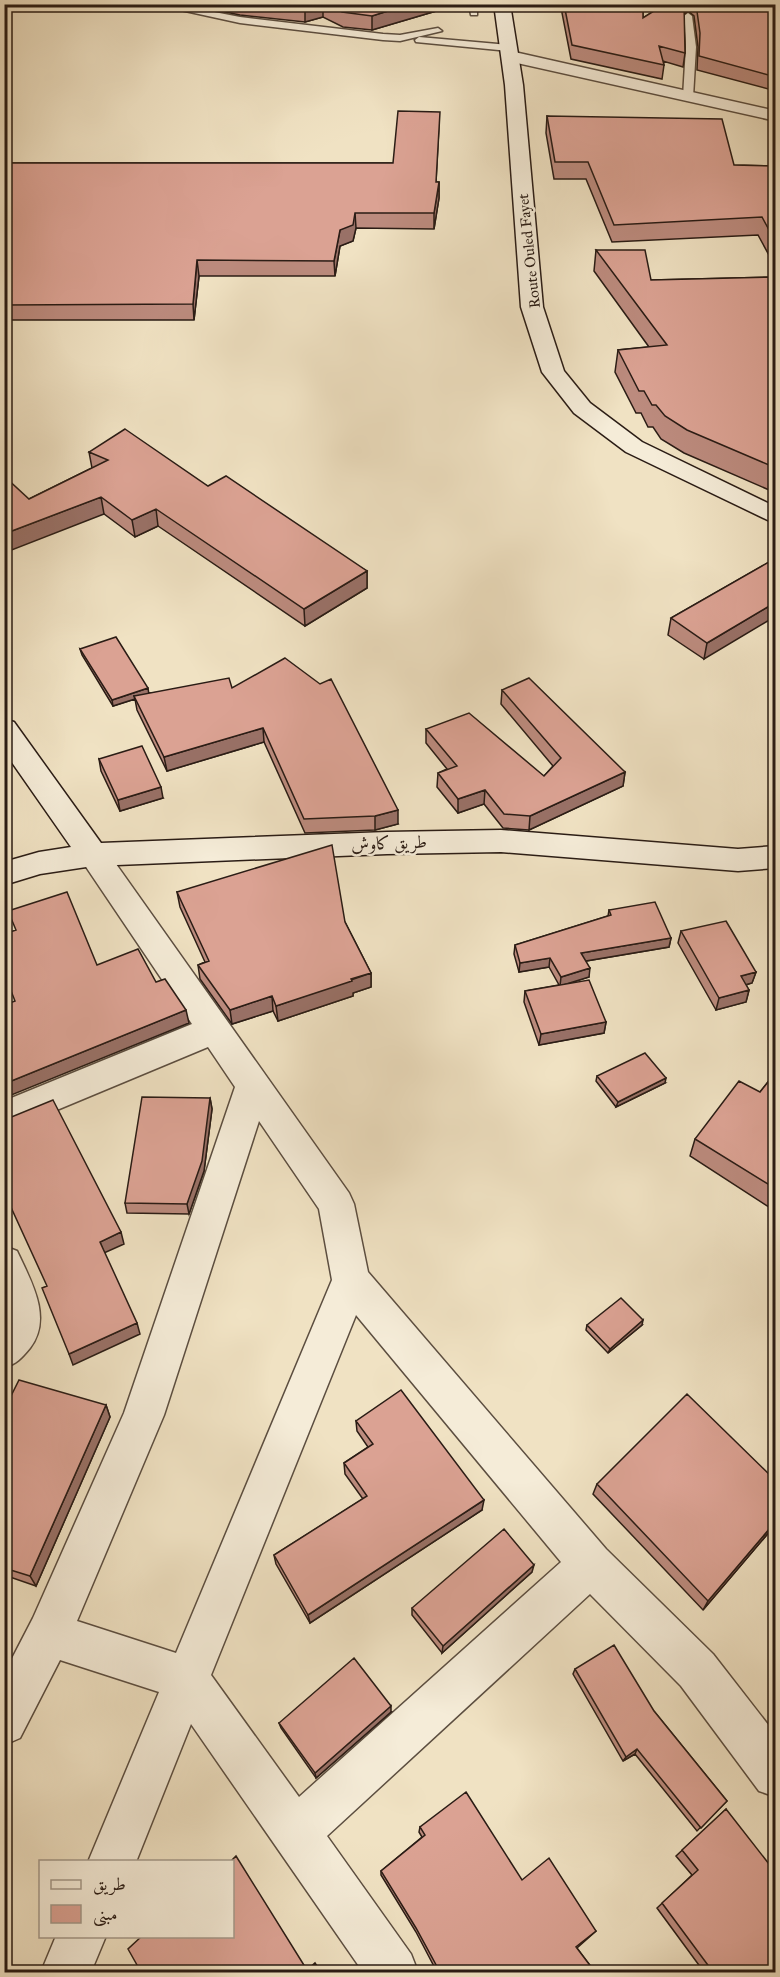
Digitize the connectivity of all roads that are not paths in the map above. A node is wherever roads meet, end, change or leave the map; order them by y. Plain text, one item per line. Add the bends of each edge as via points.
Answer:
1 (156, 4) edge
2 (502, 4) edge
3 (688, 16) dead end
4 (438, 31) dead end
5 (400, 38) junction
6 (509, 52) junction
7 (688, 97) junction
8 (776, 116) edge
9 (776, 517) edge
10 (4, 729) edge
11 (93, 855) junction
12 (776, 857) edge
13 (4, 874) edge
14 (213, 1030) junction
15 (253, 1085) junction
16 (4, 1117) edge
17 (4, 1263) edge
18 (351, 1280) junction
19 (4, 1350) edge
20 (591, 1564) junction
21 (50, 1634) junction
22 (187, 1679) junction
23 (4, 1722) edge
24 (776, 1774) edge
25 (295, 1833) junction
26 (113, 1860) edge
27 (80, 1938) edge
28 (66, 1972) edge
29 (393, 1972) edge

1 - 5 lane via 240,20
2 - 6 street, Route Ouled Fayet
3 - 7 lane
4 - 5 lane
5 - 6 lane
6 - 7 street
6 - 9 street, Route Ouled Fayet via 532,307 553,372 582,408 634,447
7 - 8 street
10 - 11 street
11 - 12 street, طريق كاوش via 501,841 738,860
11 - 13 street, طريق كاوش via 39,863
11 - 14 street
14 - 15 street
14 - 16 street
15 - 18 street via 336,1204
15 - 21 street via 144,1415
17 - 19 street via 20,1302 20,1330
18 - 20 street
18 - 22 street
20 - 24 street via 697,1670
20 - 25 street
21 - 22 street
21 - 23 street
22 - 25 street
22 - 26 street
25 - 29 street
27 - 28 street

